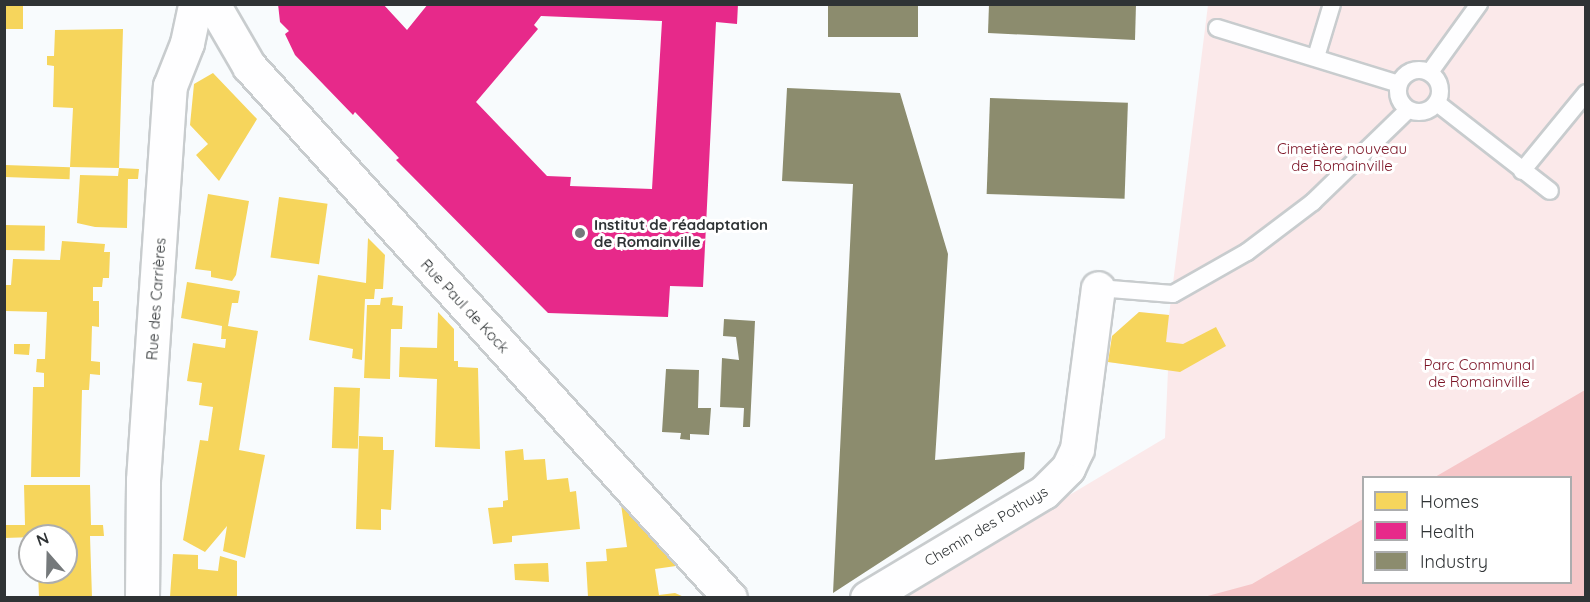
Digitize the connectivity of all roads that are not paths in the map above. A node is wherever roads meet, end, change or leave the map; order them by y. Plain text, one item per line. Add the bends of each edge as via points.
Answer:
1 (195, 4) edge
2 (213, 4) edge
3 (1332, 4) edge
4 (1479, 4) edge
5 (1217, 28) dead end
6 (1316, 57) junction
7 (1430, 72) junction
8 (1399, 84) junction
9 (1586, 93) edge
10 (1437, 103) junction
11 (1408, 110) junction
12 (1522, 171) junction
13 (1550, 191) dead end
14 (1098, 288) joint
15 (142, 597) edge
16 (730, 597) edge
17 (867, 597) edge

1 - 15 street, Rue des Carrières via 187,43 170,86 143,480
2 - 16 street, Rue Paul de Kock via 249,66
3 - 6 lane
4 - 7 lane
5 - 6 lane
6 - 8 lane
7 - 8 lane via 1412,71
7 - 10 lane via 1441,87
8 - 11 lane via 1399,98
9 - 12 lane
10 - 11 lane via 1421,112
10 - 12 lane
11 - 14 lane via 1313,202 1232,261 1173,294
12 - 13 lane
14 - 17 street, Chemin des Pothuys via 1077,449 1068,468 1044,492

